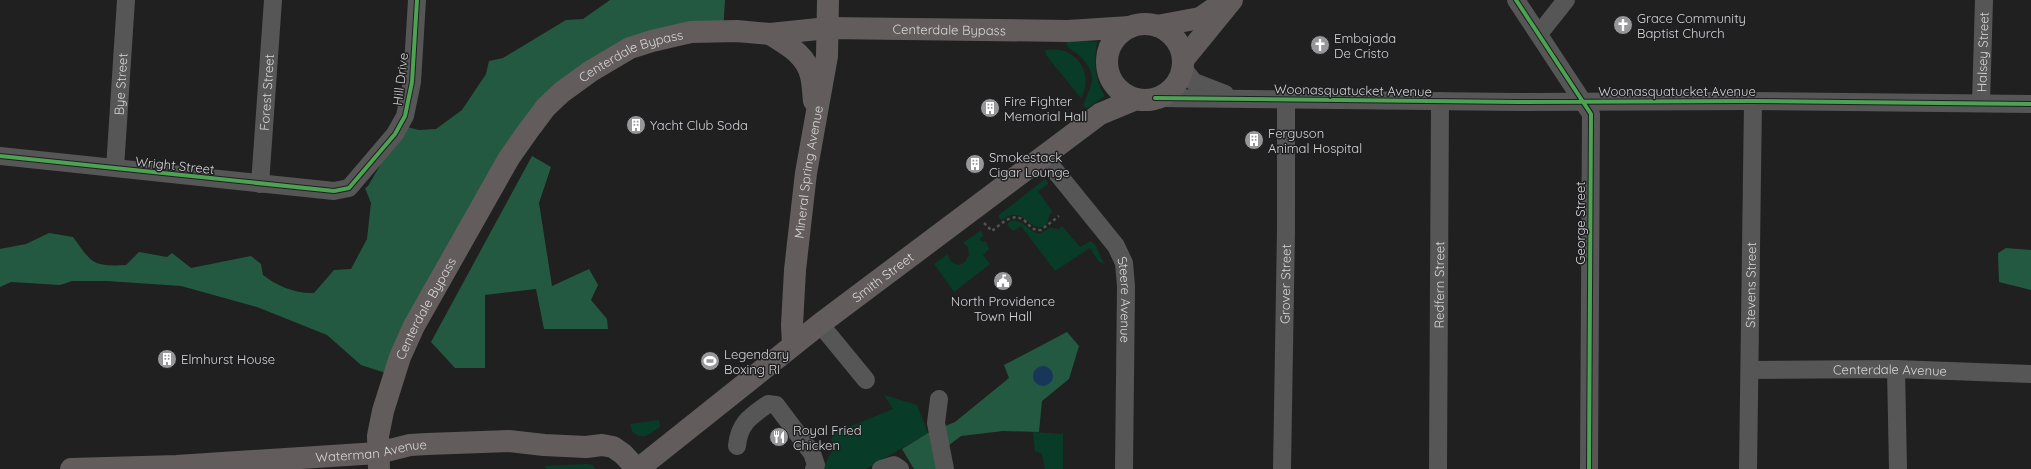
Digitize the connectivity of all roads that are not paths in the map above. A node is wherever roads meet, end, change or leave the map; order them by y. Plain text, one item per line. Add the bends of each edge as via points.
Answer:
1 (126, 0) edge
2 (272, 0) edge
3 (417, 0) edge
4 (828, 0) edge
5 (1226, 0) edge
6 (1232, 0) edge
7 (1516, 0) edge
8 (1566, 0) edge
9 (1984, 0) edge
10 (1157, 26) junction
11 (1130, 27) junction
12 (828, 28) junction
13 (770, 34) junction
14 (1539, 34) junction
15 (1183, 64) junction
16 (1235, 98) junction
17 (1146, 99) junction
18 (1286, 100) junction
19 (1440, 101) junction
20 (1584, 101) junction
21 (1753, 101) junction
22 (1981, 103) junction
23 (2031, 104) edge
24 (816, 110) junction
25 (0, 156) edge
26 (1044, 157) junction
27 (115, 168) junction
28 (260, 184) junction
29 (349, 188) joint
30 (820, 324) junction
31 (793, 345) junction
32 (1896, 369) junction
33 (1750, 370) junction
34 (2031, 374) edge
35 (866, 380) dead end
36 (939, 399) dead end
37 (737, 446) dead end
38 (379, 461) edge
39 (72, 469) edge
40 (638, 469) edge
41 (814, 469) edge
42 (881, 469) edge
43 (900, 469) edge
44 (944, 469) edge
45 (1124, 469) edge
46 (1282, 469) edge
47 (1438, 469) edge
48 (1588, 469) edge
49 (1748, 469) edge
50 (1898, 469) edge

1 - 27 street, Bye Street
2 - 28 street, Forest Street
3 - 29 street, Hill Drive via 412,82 405,116 395,134
4 - 12 main road, Mineral Spring Avenue
5 - 10 main road via 1200,18
6 - 15 main road
7 - 14 street, George Street
8 - 14 street
9 - 22 street, Halsey Street
10 - 11 main road via 1139,24
10 - 15 main road via 1166,30 1178,43
11 - 12 main road, Centerdale Bypass via 1068,31
11 - 17 main road via 1114,40 1107,59 1108,70 1118,88 1126,95
12 - 13 main road, Centerdale Bypass
12 - 24 main road, Mineral Spring Avenue via 823,84
13 - 24 main road via 792,48 805,62 811,75
13 - 38 main road, Centerdale Bypass via 737,31 690,32 644,43 630,48 591,71 546,107 509,158 414,326 390,383 378,436
14 - 20 street, George Street
15 - 16 street, Woonasquatucket Avenue via 1194,82
15 - 17 main road via 1176,84 1163,95
16 - 17 street, Woonasquatucket Avenue
16 - 18 street, Woonasquatucket Avenue
17 - 26 main road, Smith Street via 1100,114
18 - 19 street, Woonasquatucket Avenue
18 - 46 street, Grover Street
19 - 20 street, Woonasquatucket Avenue
19 - 47 street, Redfern Street
20 - 21 street, Woonasquatucket Avenue
20 - 48 street, George Street via 1591,114
21 - 22 street, Woonasquatucket Avenue
21 - 33 street, Stevens Street
22 - 23 street, Woonasquatucket Avenue
24 - 31 main road, Mineral Spring Avenue via 795,270
25 - 27 street, Wright Street
26 - 30 main road, Smith Street
26 - 45 street, Steere Avenue via 1116,246 1124,263
27 - 28 street, Wright Street
28 - 29 street, Wright Street via 334,191
30 - 31 main road, Smith Street
30 - 35 street
31 - 40 main road, Smith Street
32 - 33 street, Centerdale Avenue
32 - 34 street, Centerdale Avenue
32 - 50 street
33 - 49 street, Stevens Street
36 - 44 street via 936,423
37 - 41 street via 738,434 748,418 768,404 776,405 812,453 816,465
38 - 39 main road, Waterman Avenue
38 - 40 main road, Waterman Avenue via 410,445 509,441 551,446 613,447
42 - 43 street via 894,465

